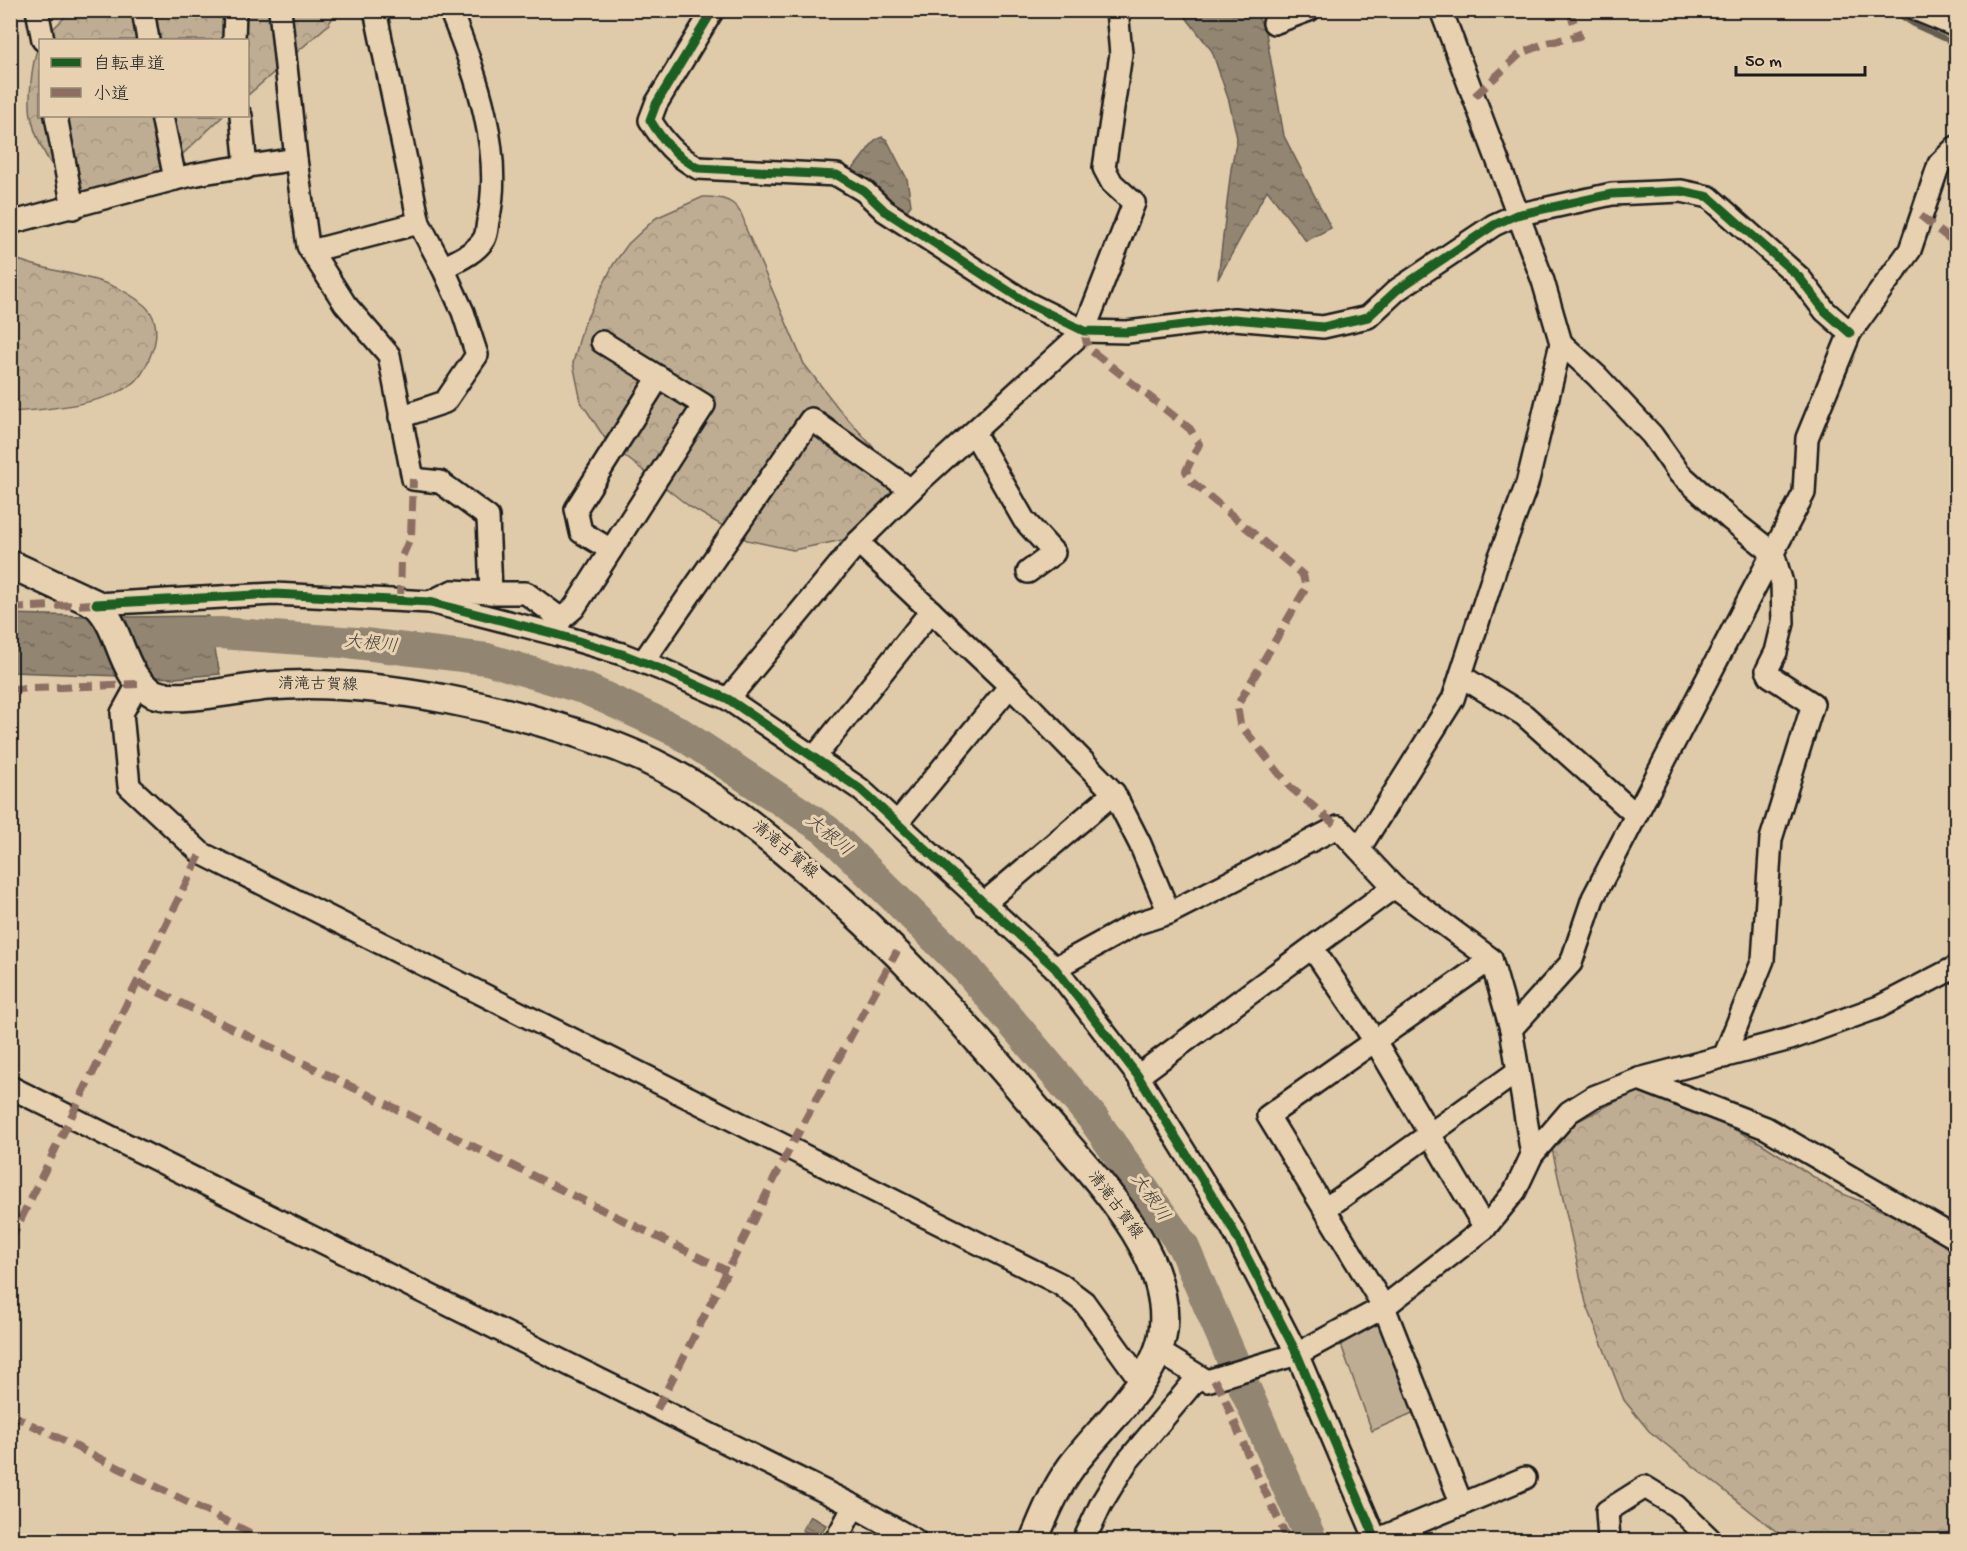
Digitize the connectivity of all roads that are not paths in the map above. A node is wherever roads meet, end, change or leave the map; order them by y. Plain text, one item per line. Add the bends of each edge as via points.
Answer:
1 (37, 10) edge
2 (143, 10) edge
3 (235, 10) edge
4 (280, 10) edge
5 (375, 10) edge
6 (450, 10) edge
7 (713, 10) edge
8 (1117, 10) edge
9 (1309, 10) edge
10 (1441, 10) edge
11 (1917, 10) edge
12 (1274, 23) dead end
13 (1956, 26) edge
14 (43, 39) edge
15 (148, 39) edge
16 (234, 39) edge
17 (56, 117) edge
18 (162, 117) edge
19 (241, 117) edge
20 (1956, 147) edge
21 (296, 159) junction
22 (246, 168) junction
23 (175, 179) junction
24 (73, 207) junction
25 (1516, 215) junction
26 (419, 222) junction
27 (10, 223) edge
28 (311, 250) junction
29 (443, 268) junction
30 (1083, 331) junction
31 (1850, 333) junction
32 (602, 342) dead end
33 (1561, 343) junction
34 (659, 377) junction
35 (400, 417) junction
36 (974, 433) junction
37 (911, 490) junction
38 (858, 542) junction
39 (611, 550) junction
40 (1773, 553) junction
41 (10, 564) edge
42 (1028, 572) dead end
43 (490, 593) junction
44 (430, 602) junction
45 (101, 609) junction
46 (931, 611) junction
47 (558, 627) junction
48 (643, 662) junction
49 (1461, 676) junction
50 (136, 679) junction
51 (1010, 686) junction
52 (728, 699) junction
53 (814, 758) junction
54 (1114, 793) junction
55 (1636, 815) junction
56 (897, 823) junction
57 (1359, 849) junction
58 (1394, 887) junction
59 (983, 904) junction
60 (1169, 913) junction
61 (1313, 949) junction
62 (1491, 959) junction
63 (1956, 967) edge
64 (1055, 968) junction
65 (1511, 1029) junction
66 (1375, 1041) junction
67 (1724, 1057) junction
68 (1518, 1071) junction
69 (1138, 1076) junction
70 (1639, 1079) junction
71 (10, 1088) edge
72 (1430, 1134) junction
73 (1532, 1155) junction
74 (1324, 1209) junction
75 (1485, 1228) junction
76 (1956, 1238) edge
77 (1384, 1307) junction
78 (1158, 1350) junction
79 (1293, 1356) junction
80 (1198, 1377) junction
81 (1141, 1381) junction
82 (1525, 1478) dead end
83 (1462, 1505) junction
84 (854, 1506) junction
85 (836, 1540) edge
86 (915, 1540) edge
87 (1034, 1540) edge
88 (1084, 1540) edge
89 (1376, 1540) edge
90 (1608, 1540) edge
91 (1711, 1540) edge

1 - 14 street
2 - 15 street
3 - 16 street
4 - 21 street
5 - 26 street
6 - 29 street via 475,77 489,131 493,202 484,239 472,252
7 - 30 street via 650,120 681,158 698,168 837,175 864,191 885,211 1027,303
8 - 30 street via 1120,54 1104,168 1112,183 1134,203
9 - 12 street
10 - 25 street
11 - 13 street
17 - 24 street
18 - 23 street
19 - 22 street
20 - 31 street via 1939,164 1910,250
21 - 22 street
21 - 28 street
22 - 23 street
23 - 24 street
24 - 27 street
25 - 30 street via 1437,263 1368,317 1323,327 1234,320 1127,332
25 - 31 street via 1612,194 1681,191 1709,197 1799,277
25 - 33 street via 1543,281
26 - 28 street
26 - 29 street
28 - 35 street via 345,303 389,355
29 - 35 street via 477,354 445,402
30 - 36 street
31 - 40 street via 1807,438 1804,493
32 - 34 street
33 - 40 street via 1652,435 1679,473
33 - 49 street via 1527,484
34 - 39 street via 576,509 581,532
34 - 39 street via 704,405
35 - 43 street via 412,478 440,482 488,517
36 - 37 street
36 - 42 street via 1024,520 1054,553
37 - 38 street
37 - 48 street via 811,419
38 - 46 street
38 - 52 street
39 - 47 street
40 - 55 street
40 - 67 street via 1782,583 1783,623 1767,670 1770,676 1813,704 1771,839 1763,960
41 - 45 main road
43 - 44 street via 453,591
43 - 47 street via 526,593
44 - 45 street via 274,594
44 - 47 street
45 - 50 main road
46 - 51 street
46 - 53 street
47 - 48 street
48 - 52 street
49 - 55 street via 1524,715
49 - 57 street via 1454,699
50 - 78 main road, 清滝古賀線 via 160,696 176,697 268,686 332,684 395,690 559,728 617,748 702,789 781,848 897,951 1115,1205 1153,1264 1161,1286 1163,1331
50 - 81 street via 122,713 129,786 201,853 1060,1284 1084,1302
51 - 54 street
51 - 56 street
52 - 53 street
53 - 56 street via 860,789
54 - 59 street
54 - 60 street
55 - 65 street via 1593,898 1571,963
56 - 59 street
57 - 58 street
57 - 60 street via 1338,827
58 - 61 street
58 - 62 street
59 - 64 street
60 - 64 street via 1135,924
61 - 66 street
61 - 69 street
62 - 65 street
62 - 66 street
63 - 67 street via 1879,1006 1790,1039
64 - 69 street
65 - 68 street
66 - 72 street
66 - 74 street via 1268,1116
67 - 70 street
68 - 72 street
68 - 73 street
69 - 79 street via 1232,1228
70 - 73 street via 1593,1097 1569,1112
70 - 76 street via 1766,1128
71 - 84 street
72 - 74 street
72 - 75 street
73 - 75 street via 1515,1191
74 - 77 street
75 - 77 street
77 - 79 street
77 - 83 street
78 - 80 street
78 - 81 main road, 清滝古賀線
79 - 80 street via 1221,1379 1207,1381
79 - 89 street
80 - 88 street via 1126,1463
81 - 87 main road, 清滝古賀線 via 1070,1469 1047,1507
82 - 83 street
83 - 89 street
84 - 85 street
84 - 86 street
90 - 91 street via 1607,1511 1645,1487 1676,1506

